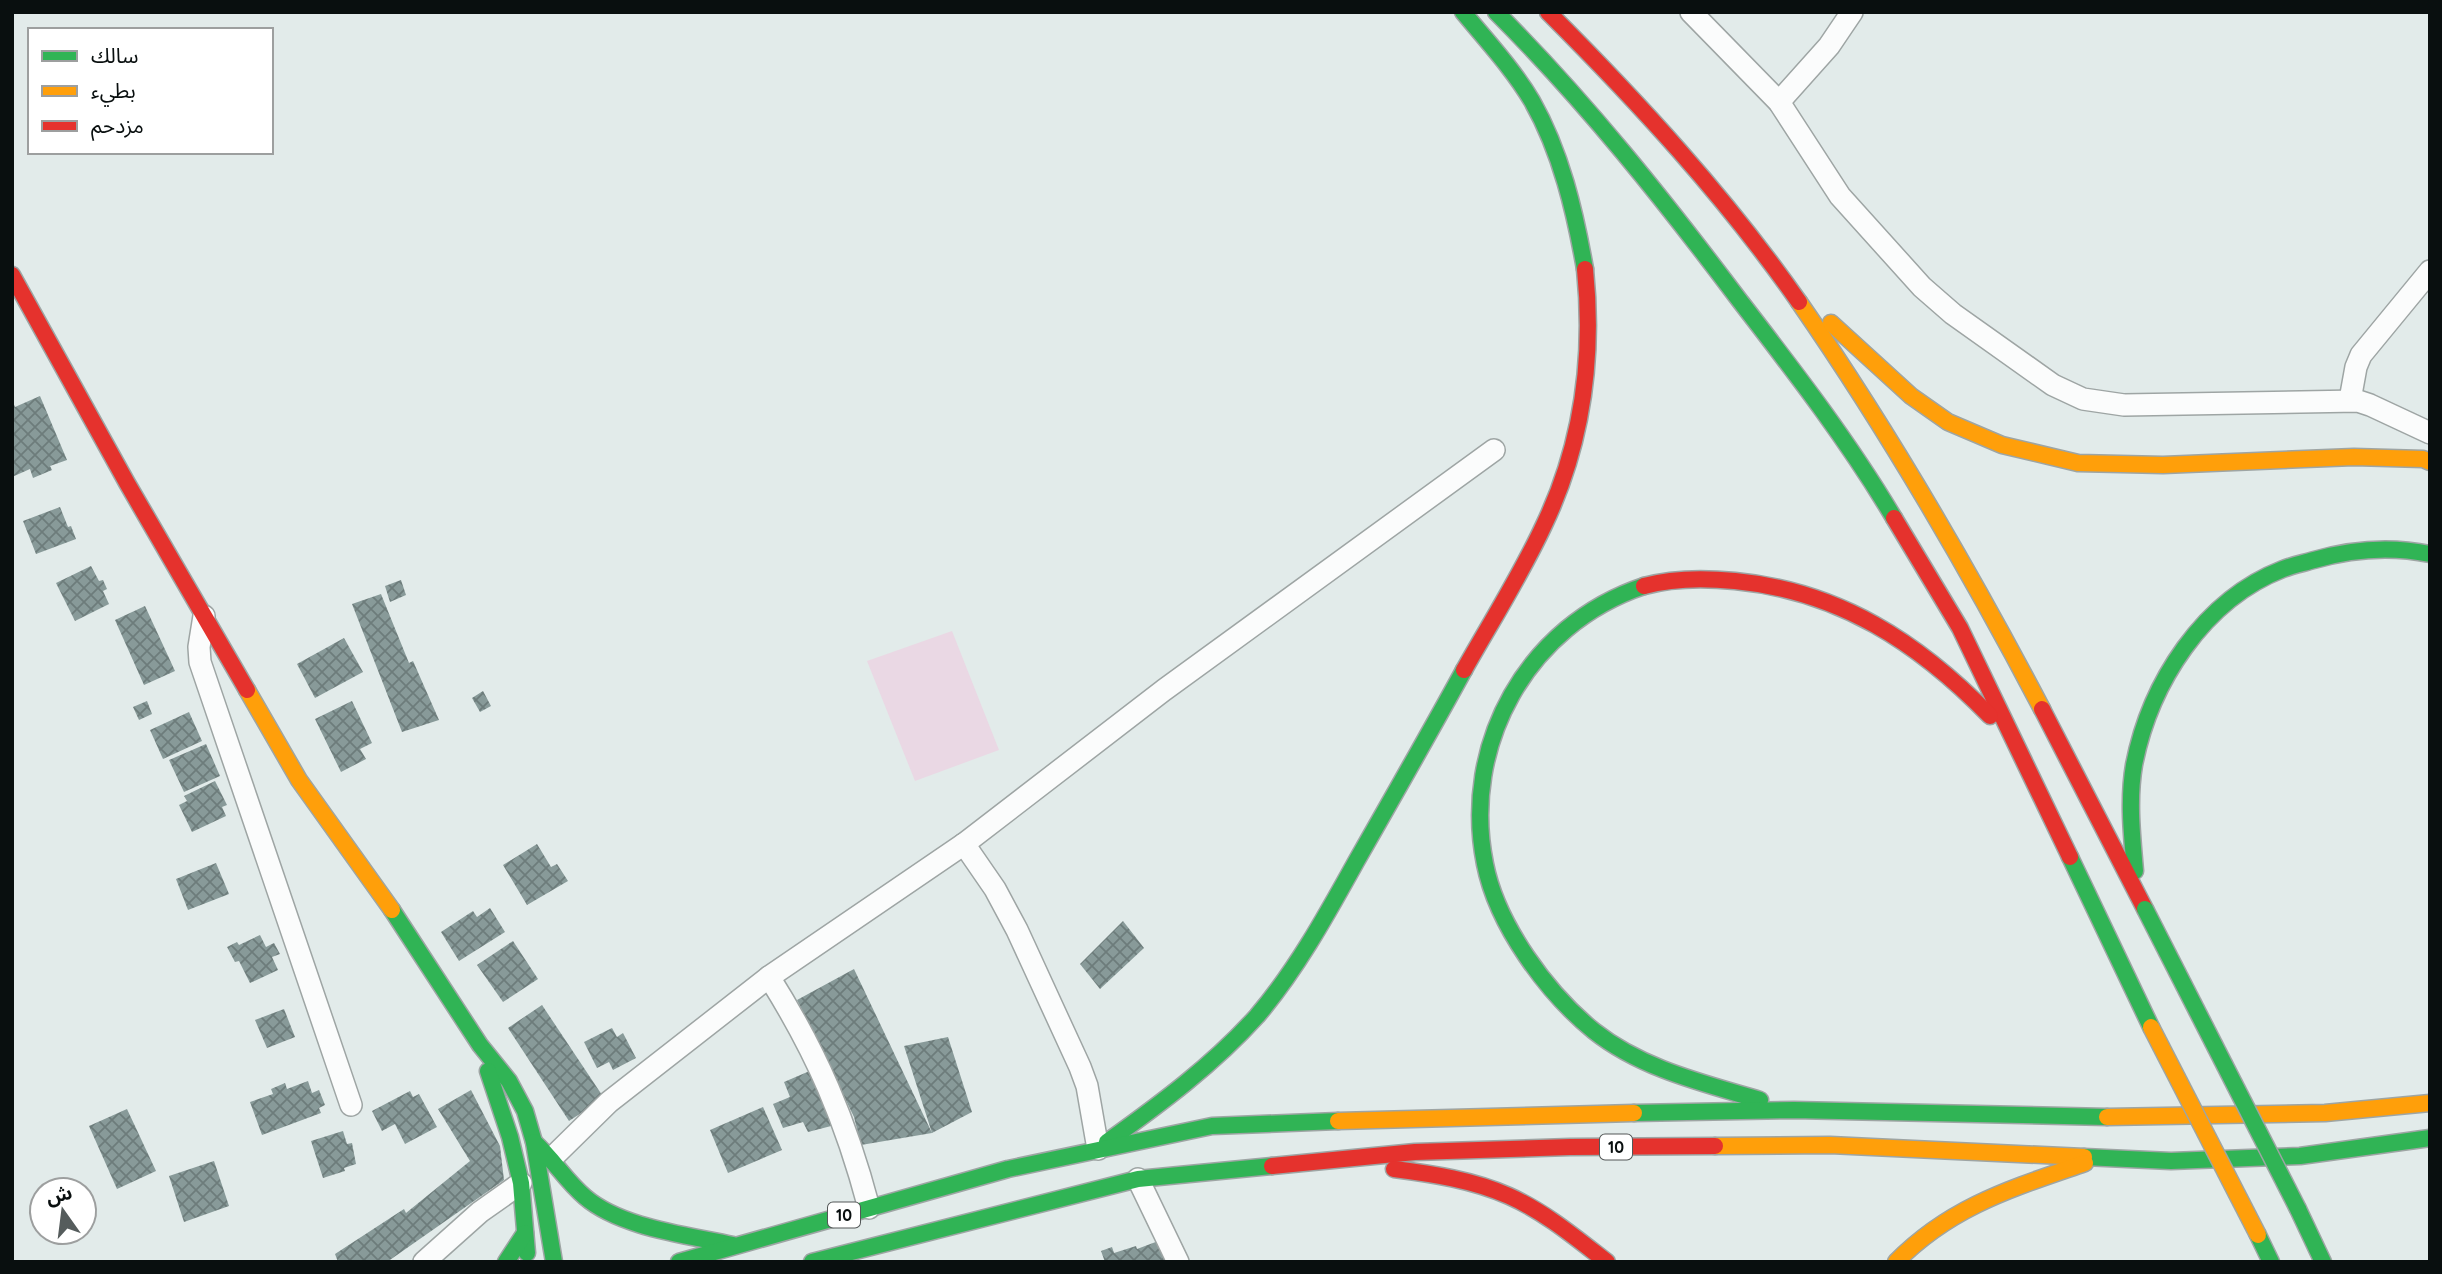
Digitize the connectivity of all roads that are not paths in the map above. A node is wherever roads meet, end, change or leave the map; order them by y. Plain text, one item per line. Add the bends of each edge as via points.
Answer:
1 (1463, 12) edge
2 (1496, 12) edge
3 (1548, 12) edge
4 (1691, 12) edge
5 (1852, 12) edge
6 (1779, 102) junction
7 (2430, 271) edge
8 (12, 275) edge
9 (1784, 280) junction
10 (2350, 400) junction
11 (2430, 433) edge
12 (1494, 450) dead end
13 (2430, 461) edge
14 (2430, 554) edge
15 (204, 616) junction
16 (2019, 751) junction
17 (964, 844) junction
18 (2145, 909) junction
19 (769, 977) junction
20 (480, 1045) junction
21 (2421, 1087) dead end
22 (2430, 1103) edge
23 (351, 1105) dead end
24 (1794, 1110) junction
25 (2325, 1113) junction
26 (2430, 1138) edge
27 (534, 1142) junction
28 (1098, 1149) junction
29 (552, 1157) junction
30 (2099, 1158) junction
31 (1323, 1160) junction
32 (1138, 1179) junction
33 (521, 1183) junction
34 (869, 1208) junction
35 (525, 1233) junction
36 (2258, 1235) junction
37 (734, 1245) junction
38 (424, 1262) edge
39 (506, 1262) edge
40 (527, 1262) edge
41 (554, 1262) edge
42 (679, 1262) edge
43 (813, 1262) edge
44 (1178, 1262) edge
45 (1607, 1262) edge
46 (1896, 1262) edge
47 (2260, 1262) edge
48 (2271, 1262) edge
49 (2323, 1262) edge

1 - 28 main road via 1531,101 1548,134 1573,208 1589,287 1591,327 1588,379 1563,481 1530,553 1299,960 1242,1031 1175,1092
2 - 16 main road via 1586,106 1794,371 1926,569
3 - 9 main road via 1686,159
4 - 6 street
5 - 6 street via 1829,46
6 - 10 street via 1840,196 1922,287 2062,390 2083,399 2124,405
7 - 10 street via 2361,355
8 - 15 main road
9 - 13 main road via 1911,396 1948,422 2002,445 2078,463 2164,466 2354,457
9 - 18 main road via 1853,380 1963,559
10 - 11 street
12 - 17 street via 1164,690
14 - 18 main road via 2387,548 2316,557 2251,584 2197,629 2158,688 2133,774 2132,856
15 - 20 main road via 299,780 391,908
15 - 23 street via 200,662
16 - 24 main road via 1959,683 1896,635 1832,604 1747,583 1668,581 1617,597 1550,643 1516,685 1489,746 1480,786 1480,840 1500,906 1526,953 1565,1003 1613,1045 1665,1069
16 - 36 main road, bridge via 2151,1027
17 - 19 street
17 - 28 street via 1017,930 1080,1067
18 - 49 main road, bridge
19 - 29 street via 609,1102
19 - 34 street via 824,1076 852,1147
20 - 27 main road via 509,1081
20 - 33 main road
21 - 25 main road
22 - 25 main road, 10
24 - 25 main road, 10 via 2106,1117
24 - 28 main road, 10 via 1212,1126
26 - 30 main road, 10 via 2300,1156 2171,1161
27 - 29 main road
27 - 41 main road
28 - 34 main road, 10
29 - 37 main road via 585,1197 607,1211
30 - 31 main road, 10 via 1816,1145 1570,1147
30 - 46 main road via 1962,1210 1919,1239
31 - 32 main road, 10
31 - 45 main road via 1418,1172 1496,1190 1537,1211
32 - 43 main road, 10
32 - 44 street
33 - 35 main road
33 - 38 street
34 - 37 main road, 10
35 - 39 main road
35 - 40 main road
36 - 47 main road
36 - 48 main road
37 - 42 main road, 10

